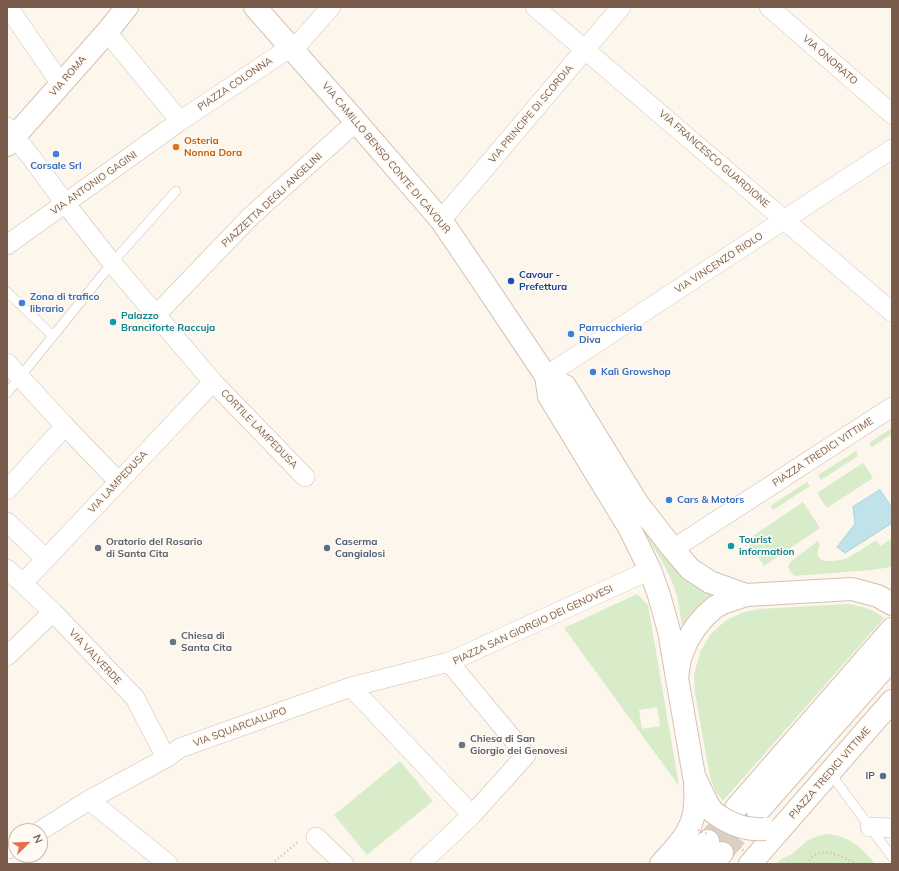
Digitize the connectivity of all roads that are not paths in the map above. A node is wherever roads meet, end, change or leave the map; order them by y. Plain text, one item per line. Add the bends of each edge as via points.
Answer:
1 (255, 7) edge
2 (331, 7) edge
3 (535, 7) edge
4 (621, 7) edge
5 (769, 7) edge
6 (11, 13) edge
7 (117, 16) edge
8 (292, 49) junction
9 (585, 49) junction
10 (61, 84) junction
11 (892, 114) edge
12 (180, 121) junction
13 (356, 122) junction
14 (10, 136) edge
15 (892, 150) edge
16 (176, 190) dead end
17 (65, 203) junction
18 (441, 220) junction
19 (785, 220) junction
20 (7, 245) edge
21 (112, 263) junction
22 (7, 292) edge
23 (892, 312) edge
24 (156, 315) junction
25 (53, 336) junction
26 (7, 363) edge
27 (546, 376) junction
28 (21, 377) junction
29 (213, 382) junction
30 (7, 393) edge
31 (892, 407) edge
32 (65, 426) junction
33 (305, 477) dead end
34 (118, 481) junction
35 (7, 490) edge
36 (7, 522) edge
37 (673, 550) junction
38 (46, 558) junction
39 (7, 569) edge
40 (650, 570) junction
41 (23, 583) junction
42 (892, 584) edge
43 (852, 589) junction
44 (746, 595) junction
45 (892, 604) edge
46 (52, 612) junction
47 (892, 629) edge
48 (7, 656) edge
49 (892, 659) edge
50 (449, 662) junction
51 (677, 678) junction
52 (351, 687) junction
53 (892, 702) edge
54 (166, 758) junction
55 (830, 773) junction
56 (694, 776) junction
57 (89, 800) junction
58 (736, 808) tunnel mouth
59 (472, 815) junction
60 (761, 820) junction
61 (788, 821) junction
62 (48, 825) edge
63 (870, 826) junction
64 (892, 828) edge
65 (316, 837) road end
66 (714, 853) tunnel mouth
67 (892, 857) edge
68 (168, 864) edge
69 (344, 864) edge
70 (420, 864) edge
71 (661, 864) edge
72 (687, 864) edge
73 (750, 864) edge

1 - 8 street, VIA CAMILLO BENSO CONTE DI CAVOUR
2 - 8 street, PIAZZA COLONNA
3 - 9 street, VIA FRANCESCO GUARDIONE
4 - 9 street, VIA PRINCIPE DI SCORDIA
5 - 11 street, VIA ONORATO
6 - 10 street
7 - 10 street, VIA ROMA
7 - 12 street
8 - 12 street, PIAZZA COLONNA
8 - 13 street, VIA CAMILLO BENSO CONTE DI CAVOUR
9 - 18 street, VIA PRINCIPE DI SCORDIA
9 - 19 street, VIA FRANCESCO GUARDIONE
10 - 14 street, VIA ROMA
12 - 17 street, VIA ANTONIO GAGINI
13 - 18 street, VIA CAMILLO BENSO CONTE DI CAVOUR
13 - 24 street, PIAZZETTA DEGLI ANGELINI via 250,217
14 - 17 street, CORTILE LAMPEDUSA via 31,157
15 - 19 street, VIA VINCENZO RIOLO
16 - 21 lane
17 - 20 street, VIA ANTONIO GAGINI
17 - 21 street, CORTILE LAMPEDUSA
18 - 27 street, VIA CAMILLO BENSO CONTE DI CAVOUR
19 - 23 street, VIA FRANCESCO GUARDIONE
19 - 27 street, VIA VINCENZO RIOLO
21 - 24 street, CORTILE LAMPEDUSA
21 - 25 lane
22 - 25 lane
24 - 29 street, CORTILE LAMPEDUSA
25 - 28 lane
26 - 28 street
27 - 37 street via 565,386 638,504
27 - 40 street via 549,396 630,529
28 - 30 lane
28 - 32 street
29 - 33 street, CORTILE LAMPEDUSA
29 - 34 street, VIA LAMPEDUSA
31 - 37 street, PIAZZA TREDICI VITTIME
32 - 34 street
32 - 35 street
34 - 38 street, VIA LAMPEDUSA
36 - 38 street
37 - 44 street via 690,569 710,582
38 - 41 street, VIA LAMPEDUSA
39 - 41 street, VIA VALVERDE
40 - 50 street, PIAZZA SAN GIORGIO DEI GENOVESI
40 - 51 street via 669,631
41 - 46 street, VIA VALVERDE
42 - 43 street
43 - 44 street, PIAZZA TREDICI VITTIME
43 - 45 street, PIAZZA TREDICI VITTIME via 878,596
44 - 51 street, PIAZZA TREDICI VITTIME via 715,607 695,628 680,658
46 - 48 street
46 - 54 street, VIA VALVERDE via 134,698
47 - 58 street
49 - 60 street
50 - 52 street, VIA SQUARCIALUPO
50 - 59 street, PIAZZA SAN GIORGIO DEI GENOVESI via 526,755
51 - 56 street, PIAZZA TREDICI VITTIME
52 - 54 street, VIA SQUARCIALUPO via 180,748
52 - 59 street
53 - 55 street, PIAZZA TREDICI VITTIME
54 - 57 street, VIA SQUARCIALUPO
55 - 61 street, PIAZZA TREDICI VITTIME
55 - 63 lane
56 - 60 street, PIAZZA TREDICI VITTIME, bridge via 707,803 723,819 751,829
56 - 71 street via 695,805 690,828
57 - 62 street, VIA SQUARCIALUPO
57 - 68 street
59 - 70 street
60 - 61 street, PIAZZA TREDICI VITTIME via 774,827
61 - 73 street
63 - 64 street
63 - 67 lane
65 - 69 street
66 - 72 street

